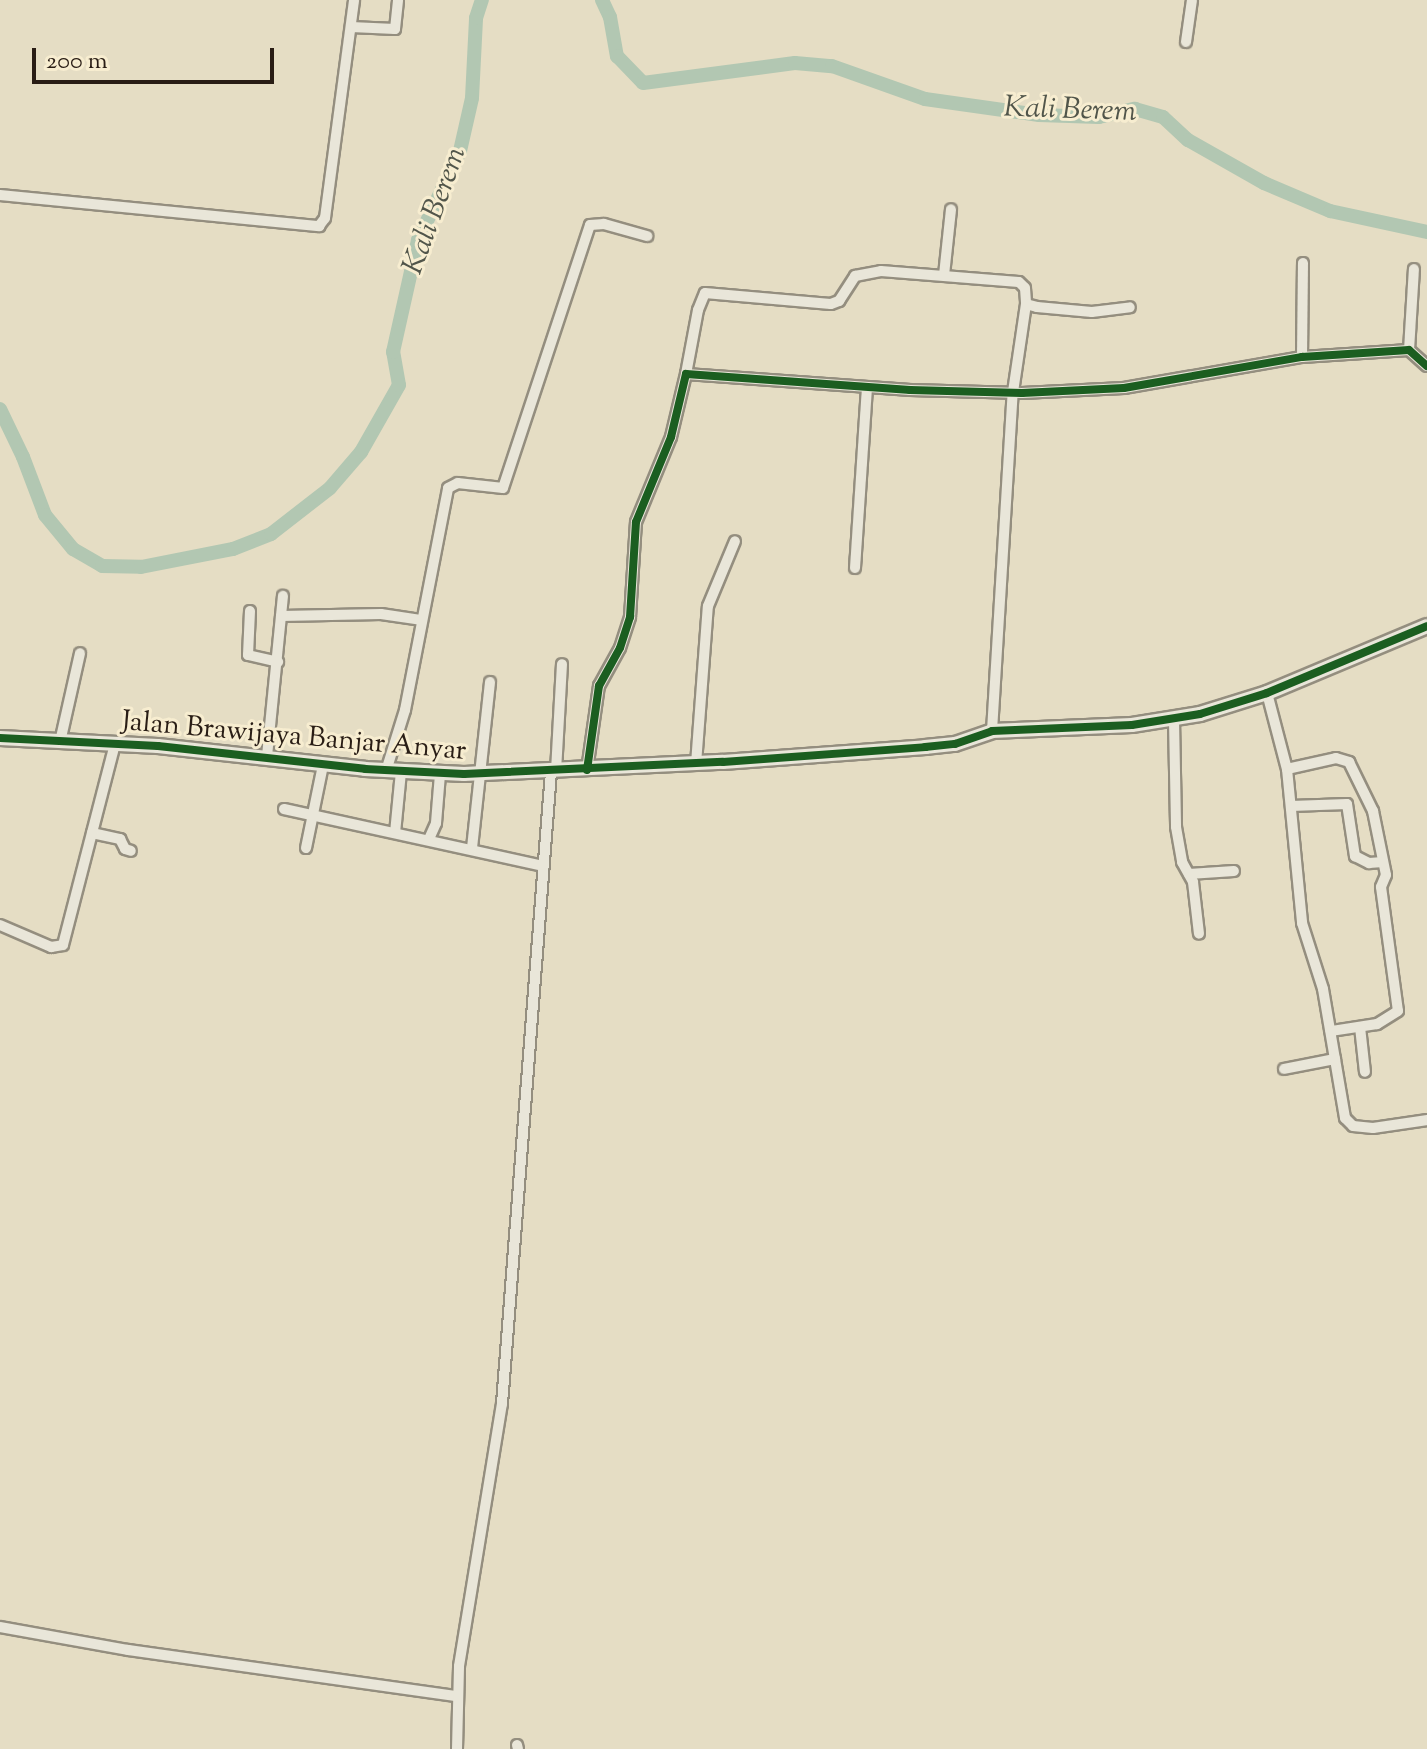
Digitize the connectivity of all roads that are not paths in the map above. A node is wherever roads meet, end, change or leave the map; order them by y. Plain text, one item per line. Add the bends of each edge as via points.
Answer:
1 (354, 0) edge
2 (398, 0) edge
3 (1192, 0) edge
4 (351, 27) junction
5 (1186, 42) dead end
6 (0, 195) edge
7 (951, 209) dead end
8 (647, 236) dead end
9 (1303, 263) dead end
10 (1414, 269) dead end
11 (944, 275) junction
12 (1026, 304) junction
13 (1130, 307) dead end
14 (1409, 350) junction
15 (1302, 357) junction
16 (1427, 366) edge
17 (686, 374) junction
18 (867, 387) junction
19 (1013, 392) junction
20 (735, 541) dead end
21 (855, 568) dead end
22 (283, 596) dead end
23 (250, 611) dead end
24 (281, 616) junction
25 (421, 620) junction
26 (1427, 626) edge
27 (80, 653) dead end
28 (278, 662) junction
29 (562, 664) dead end
30 (490, 682) dead end
31 (1267, 693) junction
32 (1174, 720) junction
33 (992, 731) junction
34 (0, 738) edge
35 (60, 742) junction
36 (115, 744) junction
37 (267, 756) junction
38 (696, 764) junction
39 (323, 765) junction
40 (1287, 769) junction
41 (587, 770) junction
42 (394, 771) junction
43 (553, 771) junction
44 (440, 774) junction
45 (478, 774) junction
46 (1291, 806) junction
47 (284, 809) dead end
48 (315, 816) junction
49 (92, 833) junction
50 (395, 833) junction
51 (429, 839) junction
52 (306, 848) dead end
53 (472, 848) junction
54 (131, 851) dead end
55 (1383, 862) junction
56 (544, 866) junction
57 (1234, 871) dead end
58 (1189, 874) junction
59 (0, 925) edge
60 (1199, 934) dead end
61 (1360, 1027) junction
62 (1331, 1031) junction
63 (1335, 1059) junction
64 (1284, 1069) dead end
65 (1365, 1072) dead end
66 (1427, 1120) edge
67 (0, 1627) edge
68 (456, 1696) junction
69 (457, 1749) edge

1 - 4 street
2 - 4 street via 395,29
3 - 5 street
4 - 6 street via 325,218 319,226
7 - 11 street
8 - 25 street via 604,224 590,225 584,233 503,488 458,483 448,488
9 - 15 street
10 - 14 street
11 - 12 street via 1019,282
11 - 17 street via 864,273 831,304 705,293
12 - 13 street via 1092,312
12 - 19 street
14 - 15 street
14 - 16 street
15 - 19 street via 1124,388
17 - 18 street
17 - 41 street via 664,460 636,522 630,617 599,686
18 - 19 street
18 - 21 street
19 - 33 street
20 - 38 street via 708,606
22 - 24 street
23 - 28 street via 248,655
24 - 25 street via 381,614
24 - 28 street
25 - 42 street
26 - 31 street, Jalan Brawijaya Banjar Anyar
27 - 35 street
28 - 37 street
29 - 43 street
30 - 45 street
31 - 32 street, Jalan Brawijaya Banjar Anyar
31 - 40 street
32 - 33 street, Jalan Brawijaya Banjar Anyar
32 - 58 street via 1176,827
33 - 38 street, Jalan Brawijaya Banjar Anyar via 955,744
34 - 35 street, Jalan Brawijaya Banjar Anyar
35 - 36 street, Jalan Brawijaya Banjar Anyar
36 - 37 street, Jalan Brawijaya Banjar Anyar
36 - 49 street
37 - 39 street, Jalan Brawijaya Banjar Anyar
38 - 41 street, Jalan Brawijaya Banjar Anyar
39 - 42 street, Jalan Brawijaya Banjar Anyar
39 - 48 street
40 - 46 street
40 - 55 street via 1336,758 1349,762 1373,811
41 - 43 street, Jalan Brawijaya Banjar Anyar
42 - 44 street, Jalan Brawijaya Banjar Anyar
42 - 50 street
43 - 45 street, Jalan Brawijaya Banjar Anyar
43 - 56 street
44 - 45 street, Jalan Brawijaya Banjar Anyar
44 - 51 street via 436,823
45 - 53 street
46 - 55 street via 1347,804 1354,855 1369,863
46 - 62 street via 1302,923
47 - 48 street
48 - 50 street
48 - 52 street
49 - 54 street via 120,839
49 - 59 street via 63,945 51,947
50 - 51 street
51 - 53 street
53 - 56 street
55 - 61 street via 1386,875 1381,887 1400,1003 1395,1015
56 - 68 street via 502,1404
57 - 58 street
58 - 60 street
61 - 62 street
61 - 65 street
62 - 63 street
63 - 64 street
63 - 66 street via 1345,1118 1353,1126 1384,1128
67 - 68 street
68 - 69 street

